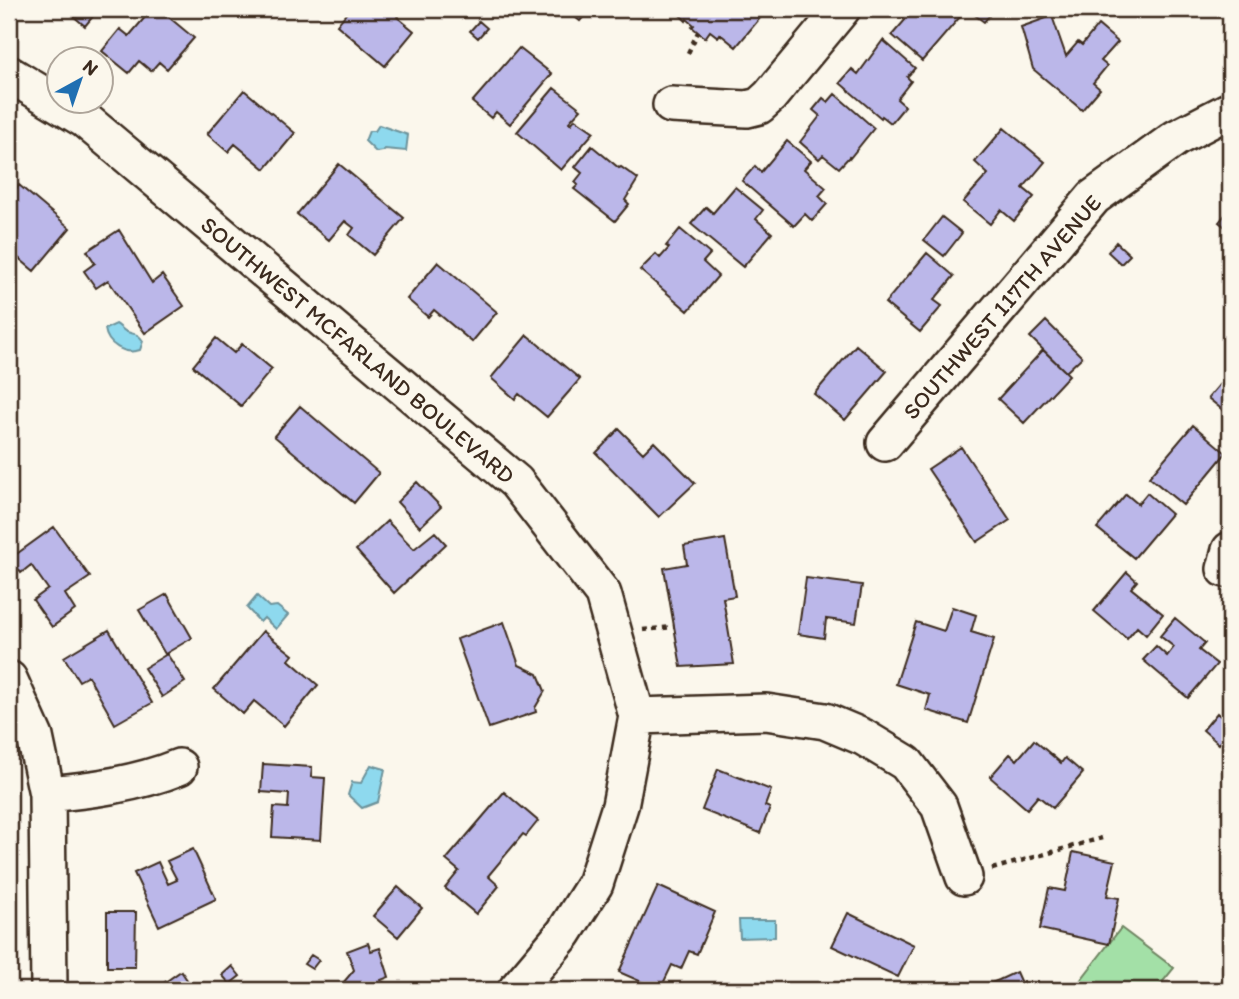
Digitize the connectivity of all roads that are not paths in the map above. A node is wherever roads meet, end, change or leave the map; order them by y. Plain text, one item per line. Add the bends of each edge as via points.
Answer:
1 (842, 9) edge
2 (9, 74) edge
3 (671, 105) dead end
4 (1230, 110) edge
5 (885, 443) dead end
6 (9, 679) edge
7 (637, 716) junction
8 (179, 767) dead end
9 (47, 794) junction
10 (964, 877) road end
11 (49, 990) edge
12 (516, 990) edge

1 - 3 street via 759,106
2 - 7 street, SOUTHWEST MCFARLAND BOULEVARD via 85,120 516,482 603,594
4 - 5 street, SOUTHWEST 117TH AVENUE via 1176,138 1094,197
6 - 9 street via 35,737
7 - 10 street via 766,712 825,721 863,737 906,763 939,806
7 - 12 street, SOUTHWEST MCFARLAND BOULEVARD via 620,806 595,884 564,933
8 - 9 street via 125,784
9 - 11 street

